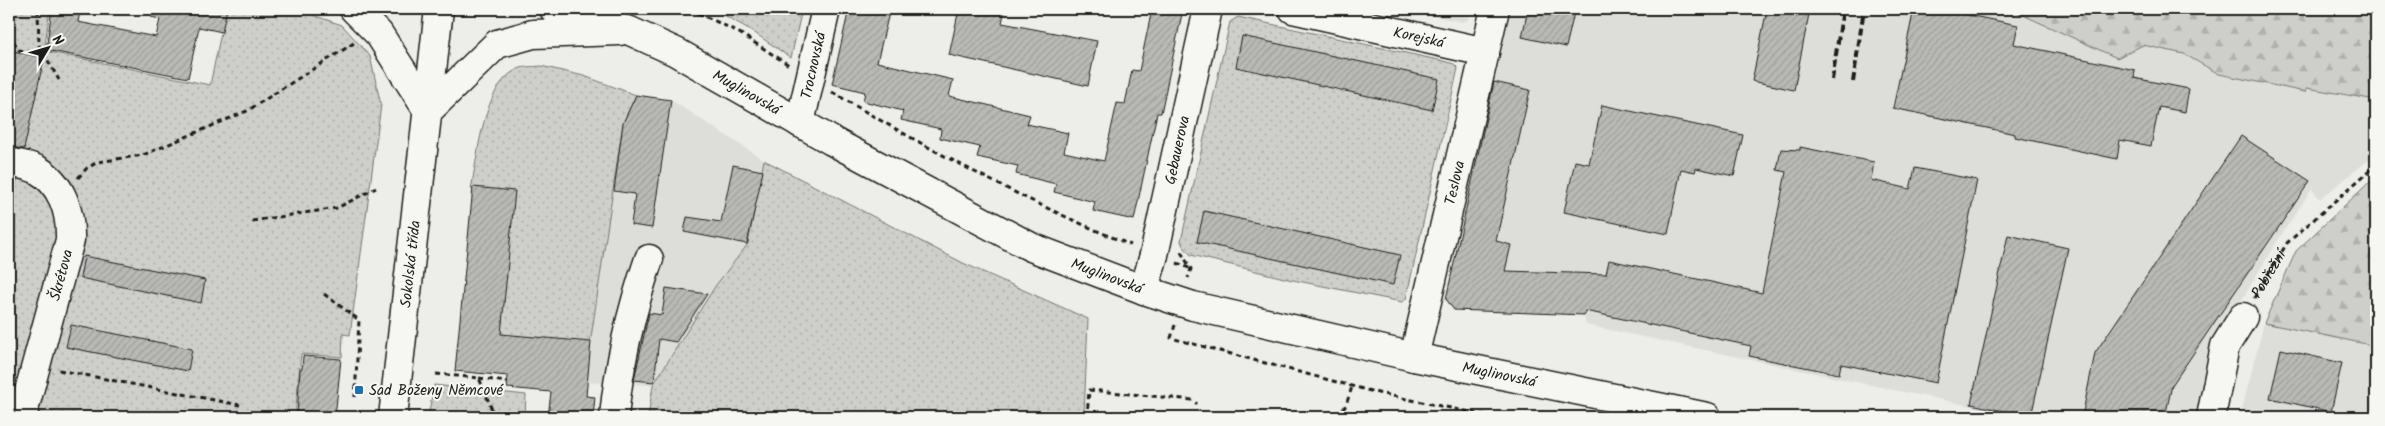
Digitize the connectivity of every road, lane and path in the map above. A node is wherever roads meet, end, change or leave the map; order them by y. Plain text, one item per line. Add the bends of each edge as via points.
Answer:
1 (38, 9) edge
2 (354, 9) edge
3 (439, 9) edge
4 (554, 9) edge
5 (602, 9) edge
6 (690, 9) edge
7 (826, 9) edge
8 (1208, 9) edge
9 (1293, 9) edge
10 (1495, 9) edge
11 (630, 31) junction
12 (9, 34) edge
13 (354, 43) dead end
14 (1485, 52) junction
15 (44, 55) junction
16 (59, 80) dead end
17 (810, 80) junction
18 (428, 111) junction
19 (800, 123) junction
20 (9, 162) edge
21 (2376, 165) edge
22 (77, 178) dead end
23 (376, 188) dead end
24 (252, 222) dead end
25 (1154, 254) junction
26 (648, 259) dead end
27 (1190, 269) dead end
28 (1144, 290) junction
29 (324, 294) dead end
30 (2242, 318) joint
31 (1171, 338) dead end
32 (1414, 357) junction
33 (36, 366) junction
34 (436, 374) dead end
35 (479, 378) junction
36 (508, 382) dead end
37 (1352, 387) junction
38 (355, 397) dead end
39 (1197, 404) dead end
40 (240, 405) dead end
41 (22, 417) edge
42 (393, 417) edge
43 (495, 417) edge
44 (614, 417) edge
45 (1087, 417) edge
46 (1338, 417) edge
47 (1494, 417) edge
48 (1704, 417) edge
49 (2211, 417) edge

1 - 15 path via 38,45
2 - 18 street via 379,34
3 - 18 street, Sokolská třída
4 - 11 street, Muglinovská
5 - 11 street
6 - 17 path via 738,32
7 - 17 street, Trocnovská
8 - 25 street, Gebauerova
9 - 14 street, Korejská
10 - 14 street, Teslova
11 - 18 street via 533,34 497,44
11 - 19 street, Muglinovská via 676,52
12 - 15 path via 19,50
13 - 22 path via 247,111 143,155 98,162
14 - 32 street, Teslova
15 - 16 path
17 - 19 street, Trocnovská
17 - 25 path via 976,172 1110,237
18 - 42 street, Sokolská třída
19 - 28 street, Muglinovská via 1031,247
20 - 33 street, Škrétova via 34,168 49,179 63,199 70,225 70,240
21 - 30 path, Pobřežní via 2287,242
23 - 24 path via 337,208
25 - 27 path
25 - 28 street, Gebauerova
26 - 44 street via 633,307 617,383
28 - 32 street, Muglinovská via 1193,306
29 - 38 path via 359,320
30 - 49 street via 2225,346
31 - 37 path
32 - 48 street, Muglinovská
33 - 40 path
33 - 41 street, Škrétova
34 - 35 path
35 - 36 path
35 - 43 path
37 - 46 path
37 - 47 path
39 - 45 path via 1193,400 1089,390

